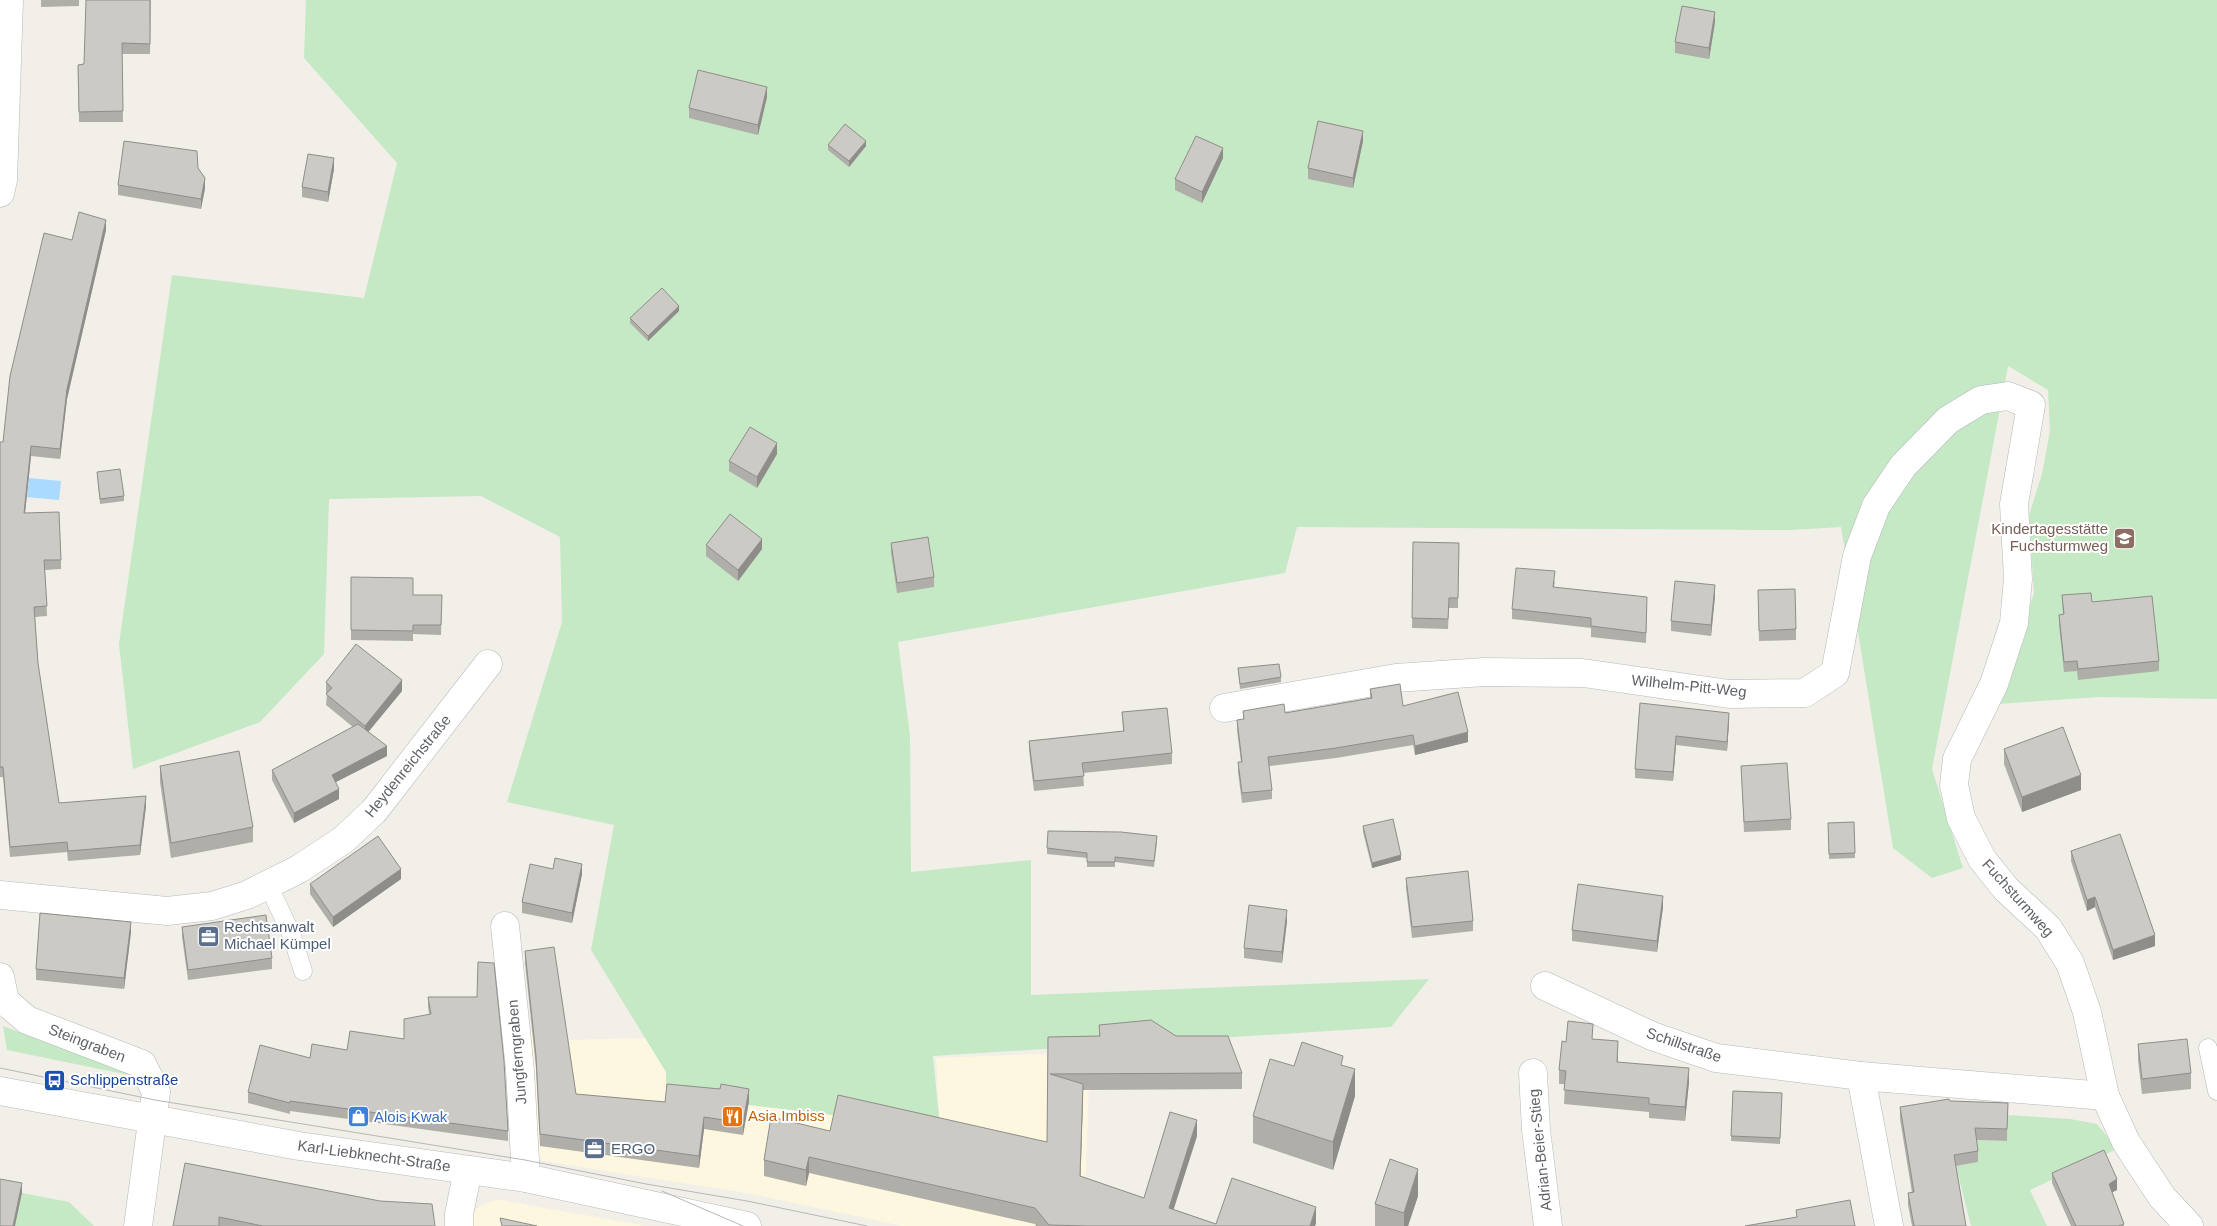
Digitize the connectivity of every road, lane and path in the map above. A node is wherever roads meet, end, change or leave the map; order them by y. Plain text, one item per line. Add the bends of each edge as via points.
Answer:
1 (6, 4) edge
2 (1, 184) edge
3 (2031, 405) joint
4 (488, 664) dead end
5 (1224, 708) dead end
6 (268, 885) junction
7 (0, 895) edge
8 (506, 926) dead end
9 (303, 971) dead end
10 (0, 977) edge
11 (1545, 986) dead end
12 (2208, 1048) dead end
13 (1533, 1073) dead end
14 (1861, 1076) junction
15 (0, 1091) edge
16 (2217, 1091) edge
17 (2104, 1096) junction
18 (153, 1119) junction
19 (468, 1170) junction
20 (526, 1178) junction
21 (138, 1226) edge
22 (459, 1226) edge
23 (747, 1226) edge
24 (1548, 1226) edge
25 (1889, 1226) edge
26 (2188, 1226) edge

1 - 2 street
3 - 5 street, Wilhelm-Pitt-Weg via 2008,396 1981,400 1948,420 1903,466 1876,506 1856,556 1835,673 1805,693 1729,694 1583,674 1484,672 1396,678
3 - 17 street, Fuchsturmweg via 2014,504 2018,579 2014,624 1994,684 1957,758 1954,785 1961,818 1982,859 2006,889 2048,928 2070,962 2087,1012
4 - 6 street, Heydenreichstraße via 374,811 343,840
6 - 7 street, Heydenreichstraße via 212,906 167,911
6 - 9 lane via 291,933
8 - 20 street, Jungferngraben via 520,1070
10 - 18 street, Steingraben via 5,1001 27,1020 142,1064 156,1092
11 - 14 street, Schillstraße via 1652,1036 1716,1058
12 - 16 lane
13 - 24 street, Adrian-Beier-Stieg via 1536,1130
14 - 17 street, Schillstraße
14 - 25 street
15 - 18 street, Karl-Liebknecht-Straße
17 - 26 street, Fuchsturmweg via 2126,1142 2162,1197
18 - 19 street, Karl-Liebknecht-Straße via 299,1146
18 - 21 street
19 - 20 street, Karl-Liebknecht-Straße
19 - 22 street
20 - 23 street, Karl-Liebknecht-Straße

